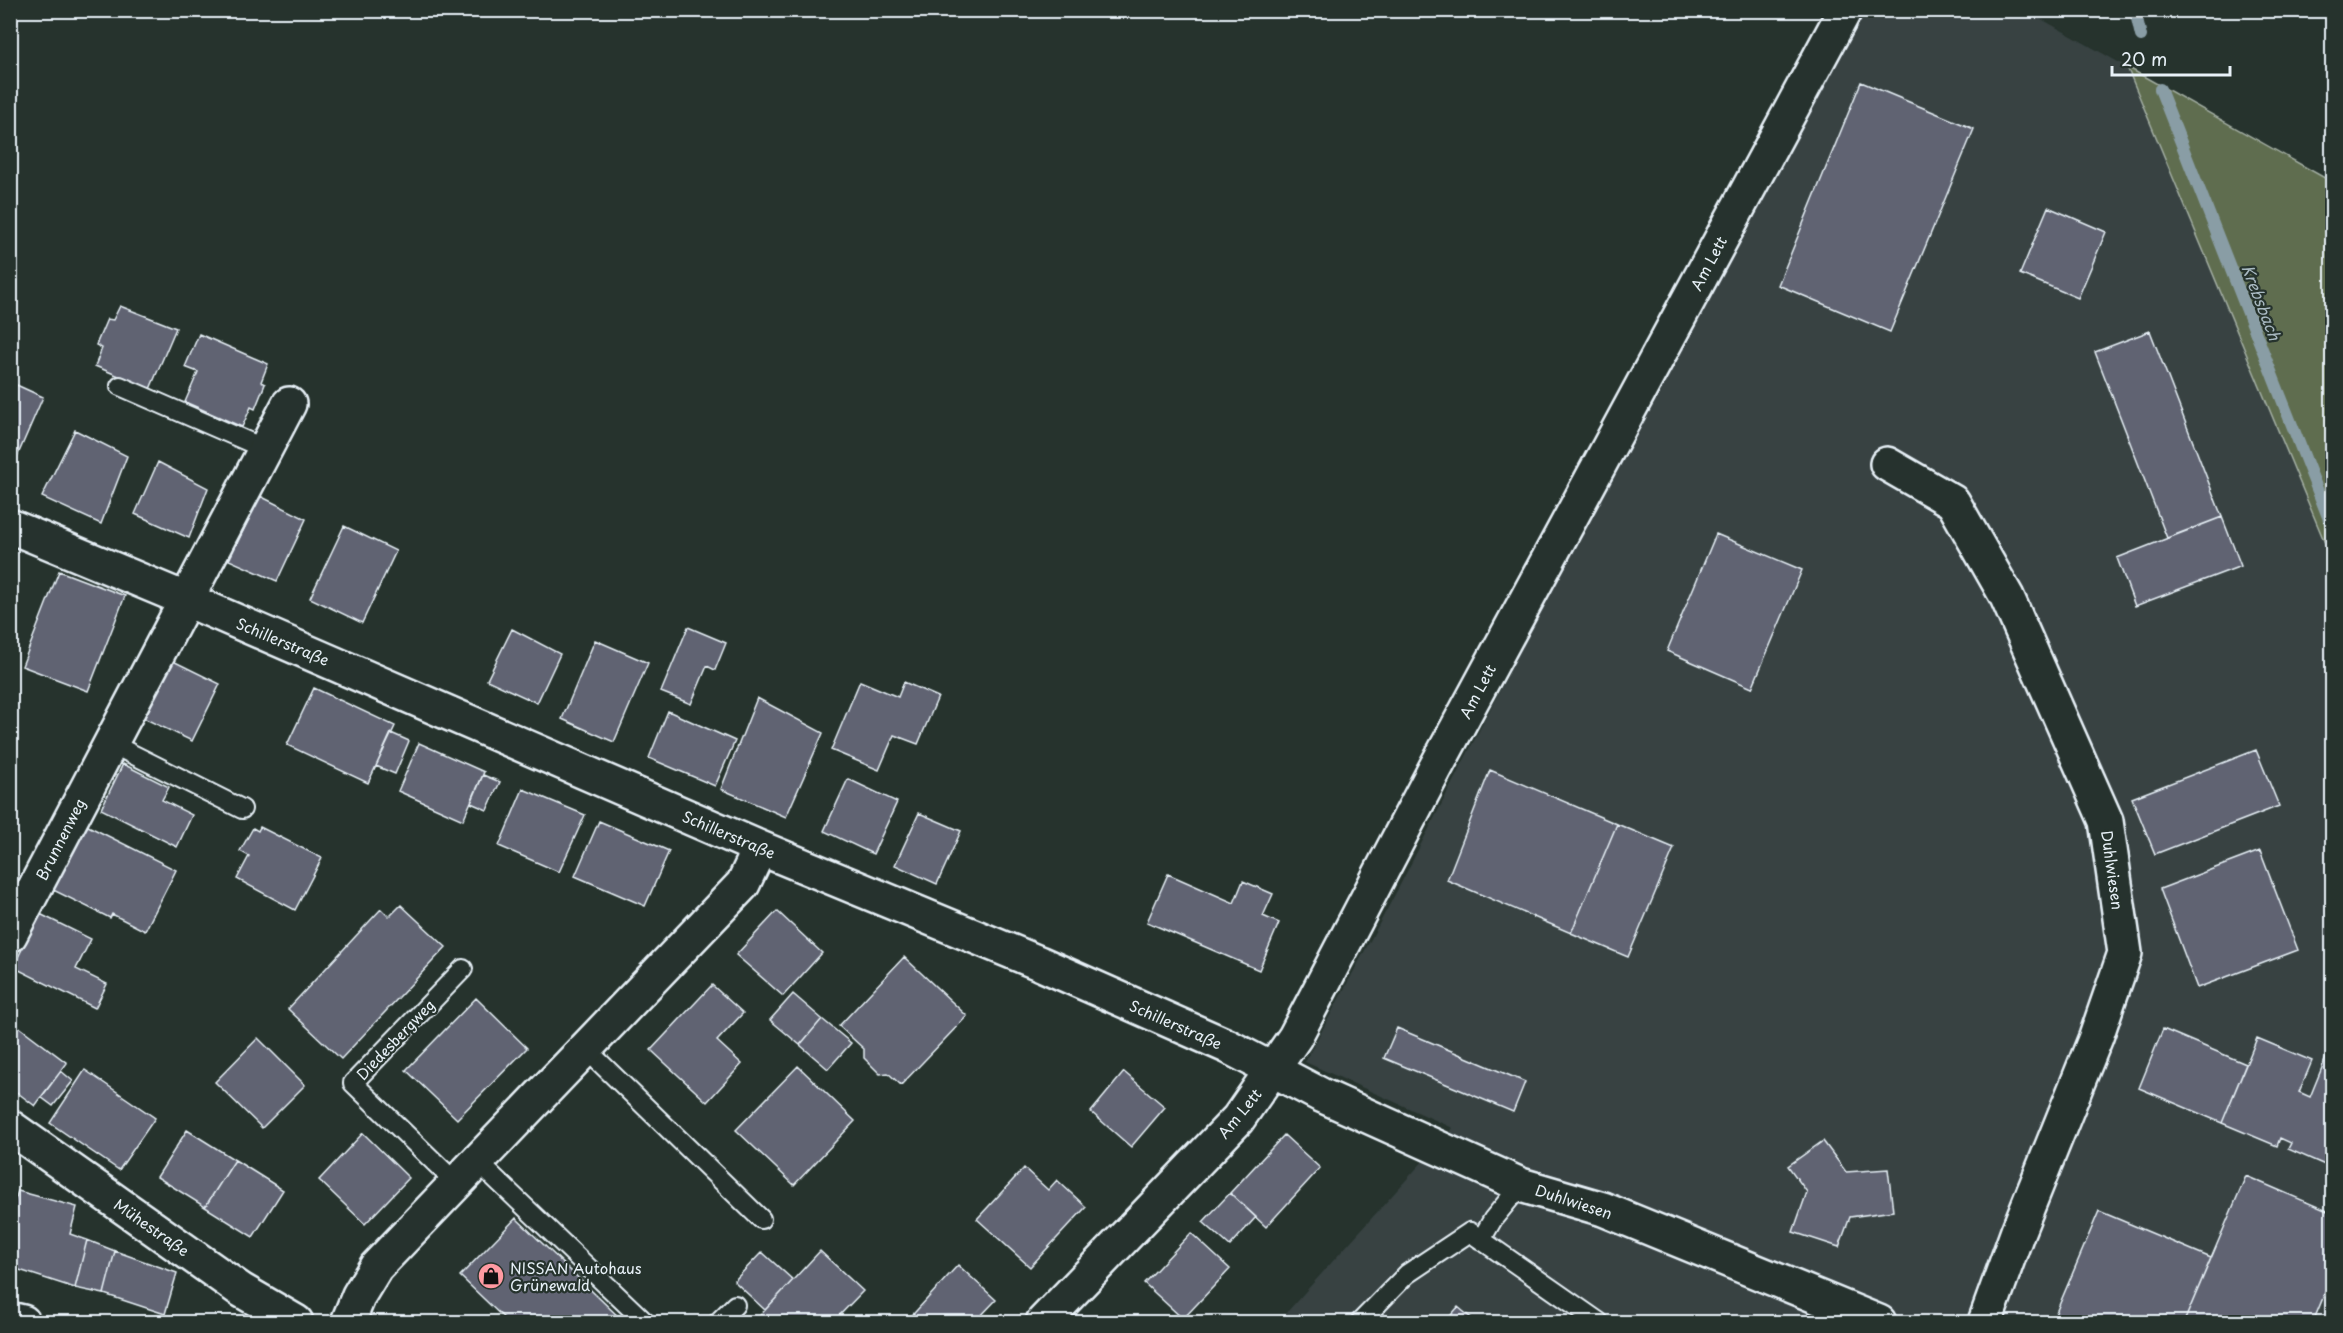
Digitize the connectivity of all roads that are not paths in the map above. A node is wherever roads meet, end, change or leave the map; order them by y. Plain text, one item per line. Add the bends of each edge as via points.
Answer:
1 (1845, 10) edge
2 (120, 386) dead end
3 (289, 404) dead end
4 (265, 449) junction
5 (1887, 465) dead end
6 (10, 526) edge
7 (185, 599) junction
8 (110, 743) junction
9 (242, 809) dead end
10 (760, 848) junction
11 (10, 935) edge
12 (463, 969) dead end
13 (585, 1048) junction
14 (1272, 1071) junction
15 (10, 1127) edge
16 (466, 1172) junction
17 (1521, 1185) junction
18 (761, 1219) dead end
19 (1481, 1240) junction
20 (735, 1305) dead end
21 (10, 1319) edge
22 (23, 1323) edge
23 (296, 1323) edge
24 (348, 1323) edge
25 (645, 1323) edge
26 (718, 1323) edge
27 (1043, 1323) edge
28 (1360, 1323) edge
29 (1599, 1323) edge
30 (1879, 1323) edge
31 (1985, 1323) edge

1 - 14 street, Am Lett via 1294,1037
2 - 4 lane
3 - 4 street
4 - 7 street
5 - 31 street, Duhlwiesen via 1953,502 2007,597 2106,821 2125,953
6 - 7 street, Schillerstraße
7 - 8 street, Brunnenweg
7 - 10 street, Schillerstraße
8 - 9 lane
8 - 11 street, Brunnenweg
10 - 13 street via 743,884
10 - 14 street, Schillerstraße via 1040,963 1227,1046
12 - 16 lane, Diedesbergweg via 352,1083
13 - 16 street
13 - 18 lane
14 - 17 street, Duhlwiesen
14 - 27 street, Am Lett via 1238,1119
15 - 23 street, Mühestraße via 241,1290
16 - 24 street via 376,1267
16 - 25 lane
17 - 19 lane
17 - 30 street, Duhlwiesen via 1603,1209
19 - 28 lane via 1470,1232 1407,1274
19 - 29 lane
20 - 26 lane
21 - 22 street

